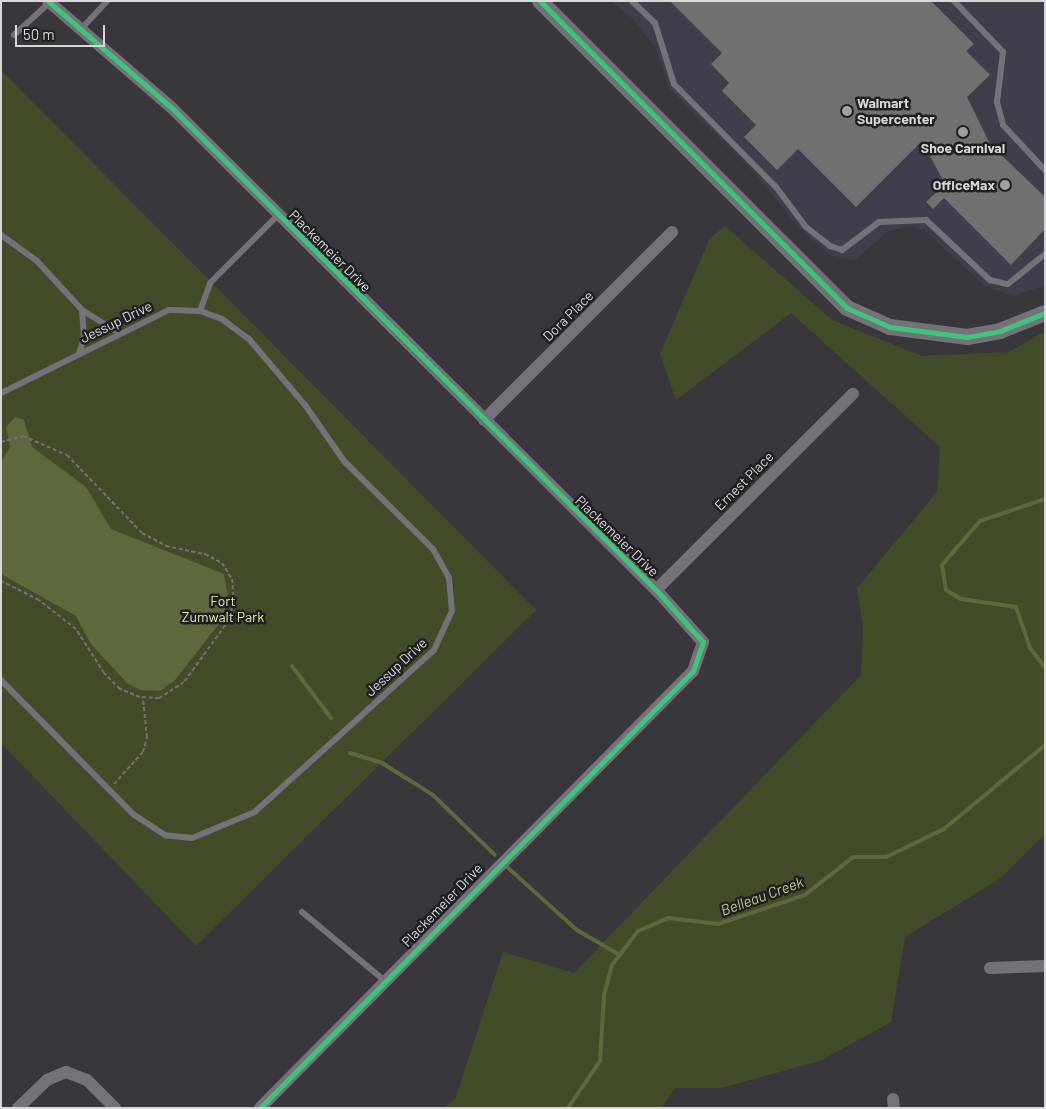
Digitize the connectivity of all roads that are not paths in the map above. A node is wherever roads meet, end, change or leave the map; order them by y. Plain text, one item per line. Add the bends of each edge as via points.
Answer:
1 (107, 1) edge
2 (540, 1) edge
3 (632, 1) edge
4 (954, 1) edge
5 (48, 2) edge
6 (82, 28) junction
7 (14, 35) dead end
8 (1045, 170) edge
9 (278, 215) junction
10 (672, 232) dead end
11 (1, 235) edge
12 (1045, 254) edge
13 (82, 310) junction
14 (200, 311) junction
15 (1045, 313) edge
16 (119, 333) junction
17 (79, 354) junction
18 (1, 393) edge
19 (853, 394) dead end
20 (484, 420) junction
21 (656, 590) junction
22 (1, 680) edge
23 (302, 912) dead end
24 (1045, 966) edge
25 (990, 968) dead end
26 (384, 980) junction
27 (18, 1108) edge
28 (115, 1108) edge
29 (260, 1108) edge

1 - 6 lane
2 - 15 street via 847,308 890,327 967,337 1000,331
3 - 12 lane via 655,23 674,84 776,187 806,227 830,246 842,250 879,222 926,220 990,280 1008,284
4 - 8 lane via 1003,52 997,102 1003,125
5 - 6 street, Plackemeier Drive
5 - 7 lane
6 - 9 street, Plackemeier Drive via 172,108
9 - 14 lane via 210,284
9 - 20 street, Plackemeier Drive
10 - 20 street, Dora Place
11 - 13 lane via 37,261
13 - 16 lane
13 - 17 lane via 84,338
14 - 16 lane, Jessup Drive via 169,310
14 - 22 lane, Jessup Drive via 222,319 249,339 305,405 344,461 433,549 449,578 452,611 434,650 255,812 192,838 165,835 134,815
16 - 17 lane, Jessup Drive
17 - 18 lane, Jessup Drive
19 - 21 street, Ernest Place
20 - 21 street, Plackemeier Drive
21 - 26 street, Plackemeier Drive via 703,642 698,663
23 - 26 lane
24 - 25 street
26 - 29 street, Plackemeier Drive
27 - 28 street via 47,1080 66,1072 87,1080

